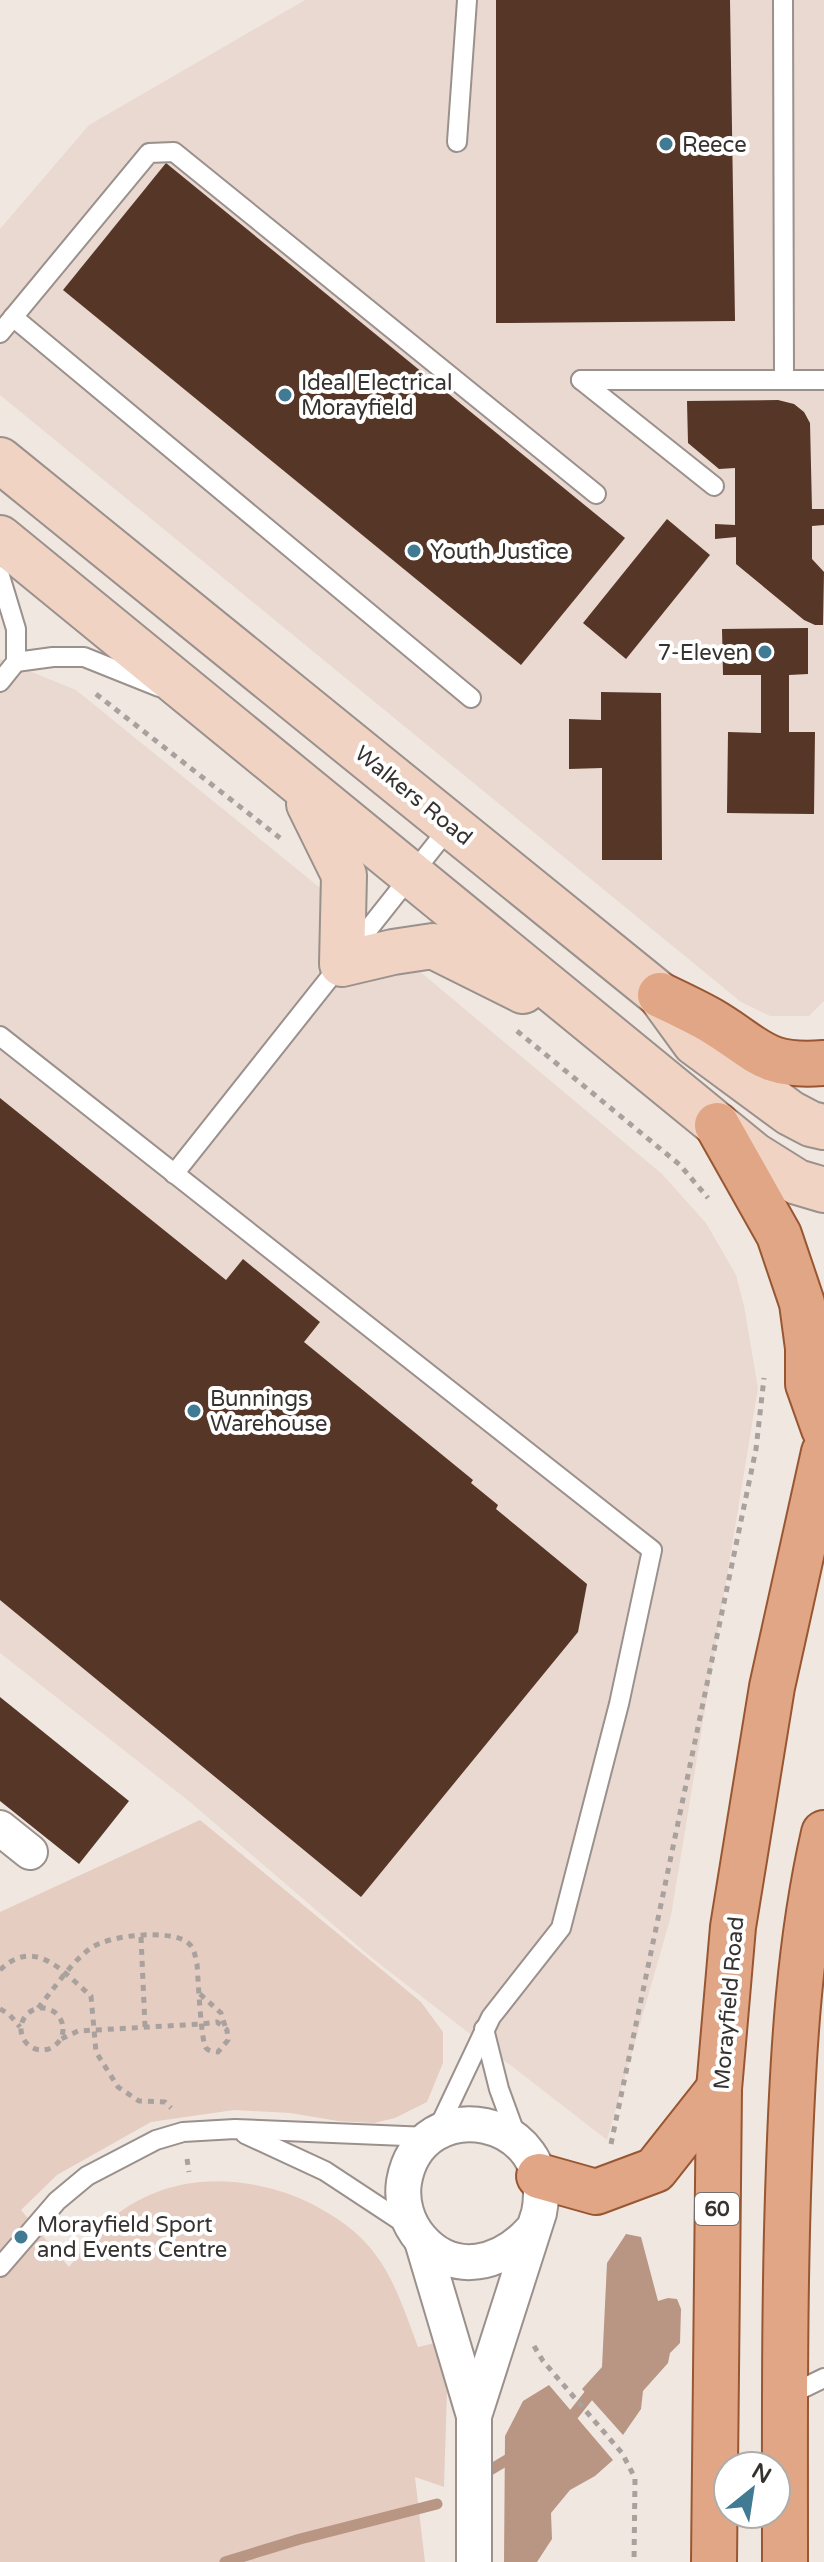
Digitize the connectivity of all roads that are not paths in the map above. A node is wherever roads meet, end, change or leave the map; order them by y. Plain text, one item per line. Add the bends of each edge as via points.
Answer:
1 (467, 0) edge
2 (783, 0) edge
3 (457, 142) dead end
4 (13, 317) junction
5 (0, 333) edge
6 (784, 380) junction
7 (824, 380) edge
8 (0, 460) edge
9 (714, 486) dead end
10 (596, 494) dead end
11 (0, 538) edge
12 (0, 576) edge
13 (16, 662) junction
14 (0, 682) edge
15 (471, 698) dead end
16 (200, 704) junction
17 (298, 784) junction
18 (451, 825) junction
19 (412, 877) junction
20 (342, 964) junction
21 (660, 995) junction
22 (0, 1036) edge
23 (606, 1036) junction
24 (824, 1063) edge
25 (717, 1125) junction
26 (824, 1127) edge
27 (174, 1174) junction
28 (824, 1190) edge
29 (824, 1429) edge
30 (824, 1452) edge
31 (0, 1828) edge
32 (824, 1833) edge
33 (30, 1852) dead end
34 (484, 2029) junction
35 (719, 2089) junction
36 (235, 2129) junction
37 (434, 2135) junction
38 (529, 2159) junction
39 (532, 2230) junction
40 (418, 2235) junction
41 (0, 2267) edge
42 (824, 2378) edge
43 (785, 2397) junction
44 (474, 2416) junction
45 (474, 2562) edge
46 (714, 2562) edge
47 (785, 2562) edge

1 - 3 lane
2 - 6 lane
4 - 5 lane
4 - 10 lane via 149,153 174,152
4 - 15 lane
6 - 7 lane
6 - 9 lane via 581,380
8 - 18 main road, Walkers Road
11 - 16 main road
12 - 13 lane via 16,629
13 - 14 lane
13 - 16 lane via 84,657
16 - 17 main road
17 - 19 main road
17 - 20 main road via 344,875
18 - 19 lane
18 - 21 main road, Walkers Road
19 - 20 lane
19 - 23 main road
20 - 23 main road via 406,949 442,948
20 - 27 lane
21 - 24 main road via 762,1056 792,1064
21 - 26 main road, Walkers Road via 695,1043 790,1113
22 - 27 lane
23 - 25 main road
25 - 28 main road via 797,1182
25 - 29 main road via 779,1235 802,1303 808,1384
27 - 34 lane via 652,1550 561,1928
30 - 35 main road, Morayfield Road / 60 via 772,1687 733,1927
31 - 33 street
32 - 43 main road via 795,2035
34 - 37 lane
34 - 38 lane via 499,2089
35 - 38 main road via 655,2170 596,2192
35 - 46 main road, Morayfield Road / 60
36 - 37 lane
36 - 40 lane via 325,2171
36 - 41 lane via 183,2132 156,2140 87,2176 57,2201
37 - 38 street via 461,2125 488,2125 504,2131
37 - 40 street via 414,2154 406,2172 405,2210
38 - 39 street via 541,2203
39 - 40 street via 518,2245 480,2262 449,2257
39 - 44 street
40 - 44 street
42 - 43 lane
43 - 47 main road
44 - 45 street

